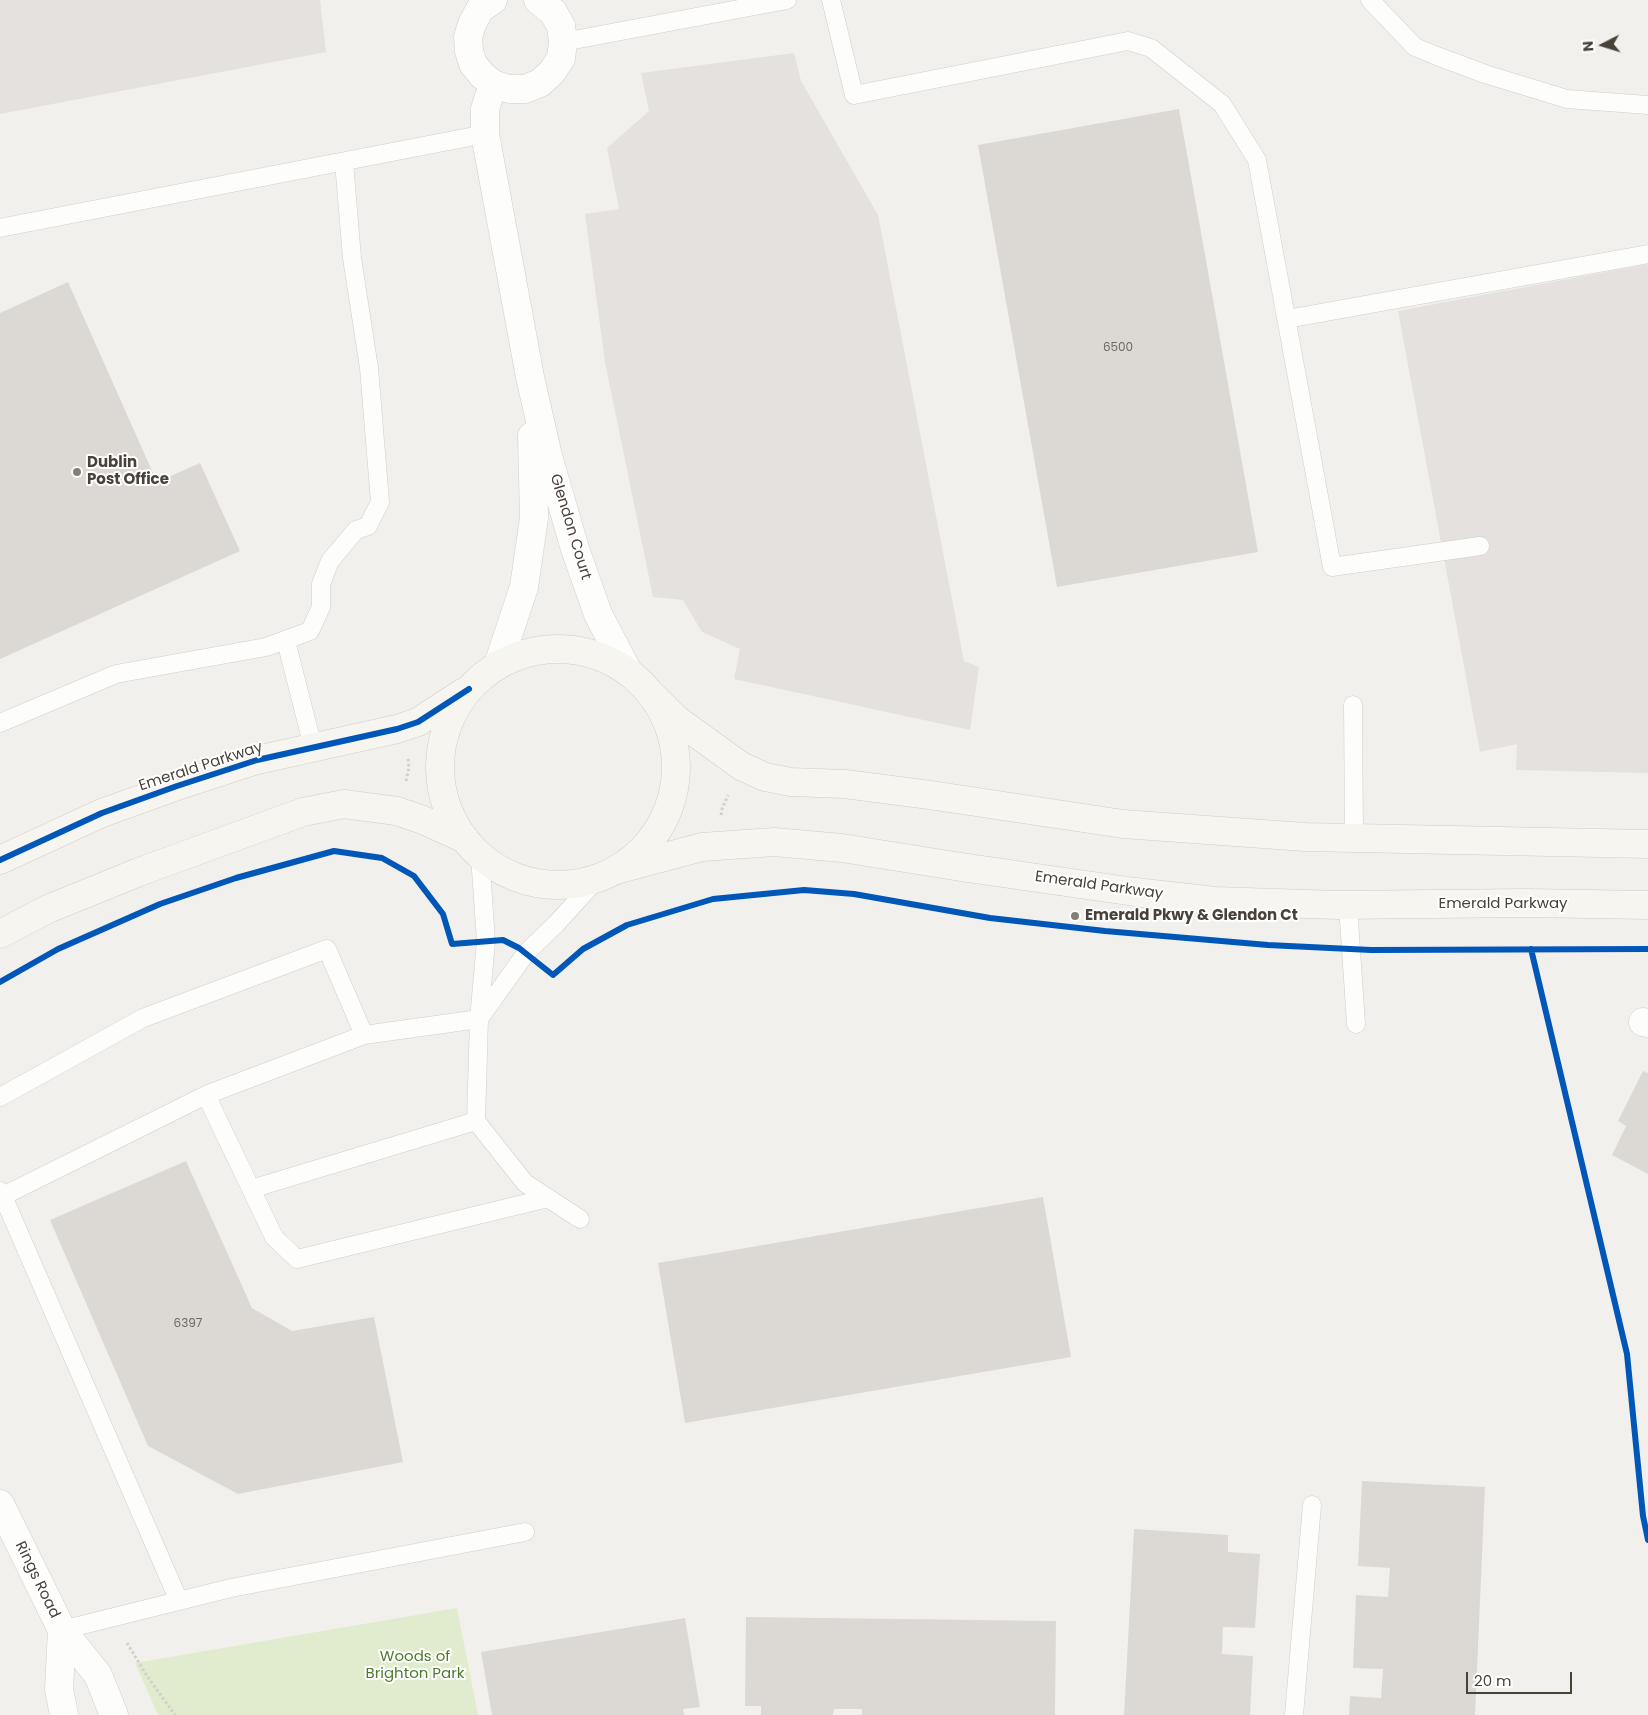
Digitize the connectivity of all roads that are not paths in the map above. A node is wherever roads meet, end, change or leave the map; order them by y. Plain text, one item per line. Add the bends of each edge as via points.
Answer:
1 (493, 0) edge
2 (538, 0) edge
3 (787, 0) edge
4 (831, 0) edge
5 (1370, 0) edge
6 (563, 42) junction
7 (493, 84) junction
8 (1648, 105) edge
9 (485, 134) junction
10 (344, 162) junction
11 (0, 228) edge
12 (1648, 254) edge
13 (1287, 319) junction
14 (530, 377) junction
15 (1480, 546) dead end
16 (286, 641) junction
17 (498, 665) junction
18 (626, 670) junction
19 (469, 689) junction
20 (651, 694) junction
21 (1353, 705) dead end
22 (0, 722) edge
23 (313, 747) junction
24 (1354, 838) junction
25 (1648, 844) edge
26 (472, 847) junction
27 (0, 860) edge
28 (606, 875) junction
29 (1348, 905) junction
30 (1648, 905) edge
31 (0, 934) edge
32 (478, 1019) junction
33 (1356, 1024) dead end
34 (364, 1035) junction
35 (206, 1095) junction
36 (0, 1097) edge
37 (476, 1121) junction
38 (251, 1189) junction
39 (2, 1194) edge
40 (548, 1198) junction
41 (580, 1219) dead end
42 (0, 1504) edge
43 (1312, 1505) dead end
44 (525, 1532) dead end
45 (179, 1601) junction
46 (62, 1630) junction
47 (64, 1715) edge
48 (114, 1715) edge
49 (1294, 1715) edge

1 - 7 street via 480,9 468,37 473,64
2 - 6 street via 553,12 561,26
3 - 6 lane
4 - 13 lane via 854,95 1128,42 1151,48 1222,104 1257,160
5 - 8 lane via 1415,47 1437,56 1567,99
6 - 7 street via 561,58 540,83 525,89
7 - 9 street, Glendon Court via 485,109
9 - 10 lane
9 - 14 street, Glendon Court
10 - 11 lane
10 - 16 lane via 380,502 368,526 356,530 330,561 321,584 321,607 310,631
12 - 13 lane
13 - 15 lane via 1332,567
14 - 17 street, Glendon Court via 534,518 524,587
14 - 18 street, Glendon Court via 548,456 575,549 598,614
16 - 22 lane via 116,674
16 - 23 lane
17 - 18 main road via 530,652 563,649 596,655
17 - 19 main road
18 - 20 main road
19 - 23 main road, Emerald Parkway via 418,722
19 - 26 main road via 455,708 446,729 440,775 449,812
20 - 24 main road via 676,719 741,766 765,777 930,795 1123,824
20 - 28 main road via 663,713 675,756 675,779 670,801 662,822 644,846 634,857
21 - 24 lane
23 - 27 main road, Emerald Parkway via 257,760 177,786 102,814
24 - 25 main road
26 - 28 main road, Emerald Parkway via 500,870 523,880 572,885
26 - 31 main road via 423,820 397,811 344,804 303,812 139,872 48,909
26 - 32 lane via 486,941
28 - 29 main road, Emerald Parkway via 702,847 774,842 842,848 1215,901
28 - 32 lane via 526,953
29 - 30 main road, Emerald Parkway
29 - 33 lane
32 - 34 lane
32 - 37 lane
34 - 35 lane
34 - 36 lane via 327,949 143,1018
35 - 38 lane
35 - 39 lane
37 - 38 lane
37 - 40 lane via 525,1183
38 - 40 lane via 274,1237 297,1260
39 - 45 lane
40 - 41 lane
42 - 46 street, Rings Road
43 - 49 lane
44 - 45 lane via 231,1588
45 - 46 lane
46 - 47 street, Rings Road via 59,1689
46 - 48 street, Rings Road via 98,1675

